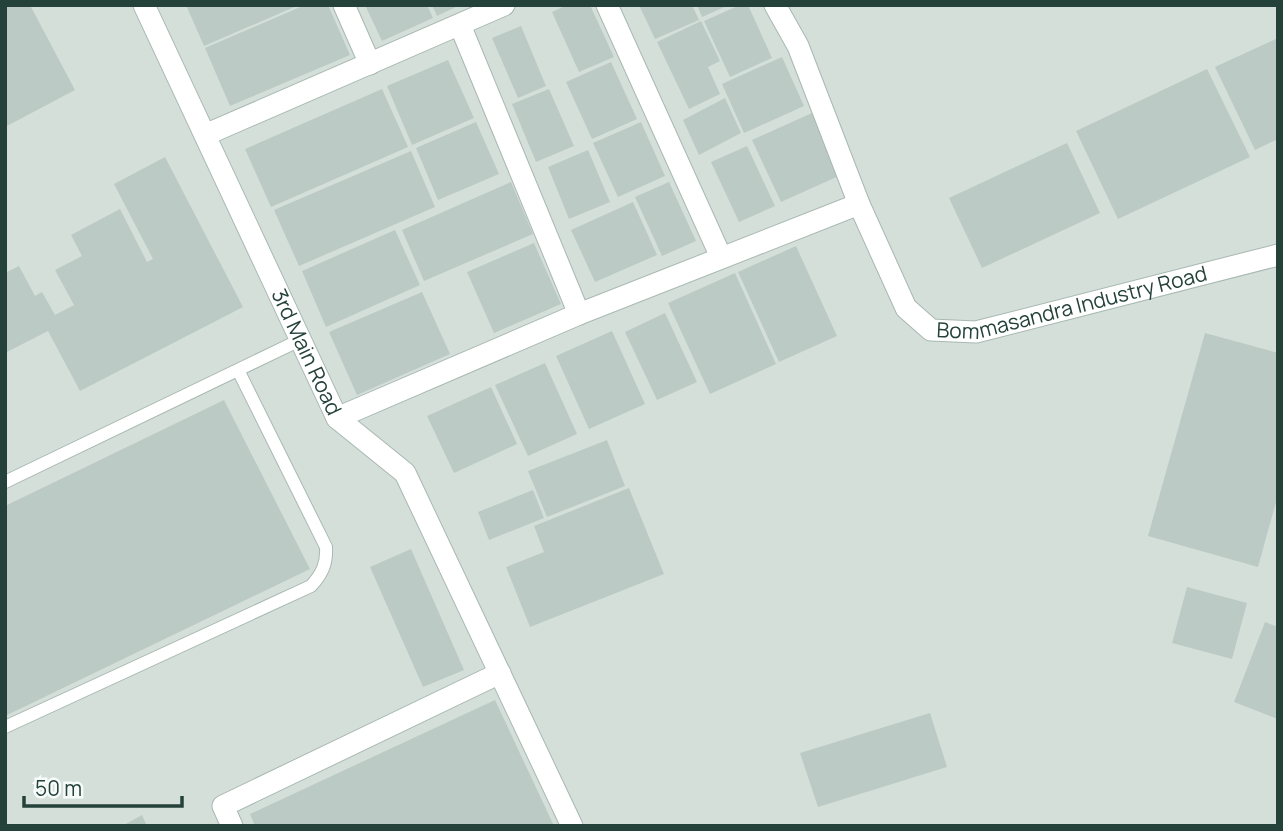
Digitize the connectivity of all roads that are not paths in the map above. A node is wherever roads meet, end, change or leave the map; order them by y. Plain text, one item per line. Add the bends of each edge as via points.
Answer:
1 (144, 5) edge
2 (344, 5) edge
3 (504, 5) edge
4 (607, 5) edge
5 (775, 5) edge
6 (460, 25) junction
7 (370, 64) junction
8 (205, 135) junction
9 (859, 204) junction
10 (1278, 255) edge
11 (721, 257) junction
12 (579, 314) junction
13 (300, 340) junction
14 (238, 370) junction
15 (337, 418) junction
16 (5, 482) edge
17 (500, 673) junction
18 (5, 727) edge
19 (232, 826) edge
20 (572, 826) edge

1 - 8 street, 3rd Main Road
2 - 7 street
3 - 6 street
4 - 11 street
5 - 9 street, Bommasandra Industry Road via 798,46
6 - 7 street
6 - 12 street
7 - 8 street
8 - 13 street, 3rd Main Road
9 - 10 street, Bommasandra Industry Road via 906,308 931,330 976,332
9 - 11 street
11 - 12 street
12 - 15 street
13 - 14 lane
13 - 15 street, 3rd Main Road
14 - 16 lane
14 - 18 lane via 326,547 321,575 311,586
15 - 17 street, 3rd Main Road via 405,473
17 - 19 street via 223,806
17 - 20 street, 3rd Main Road

